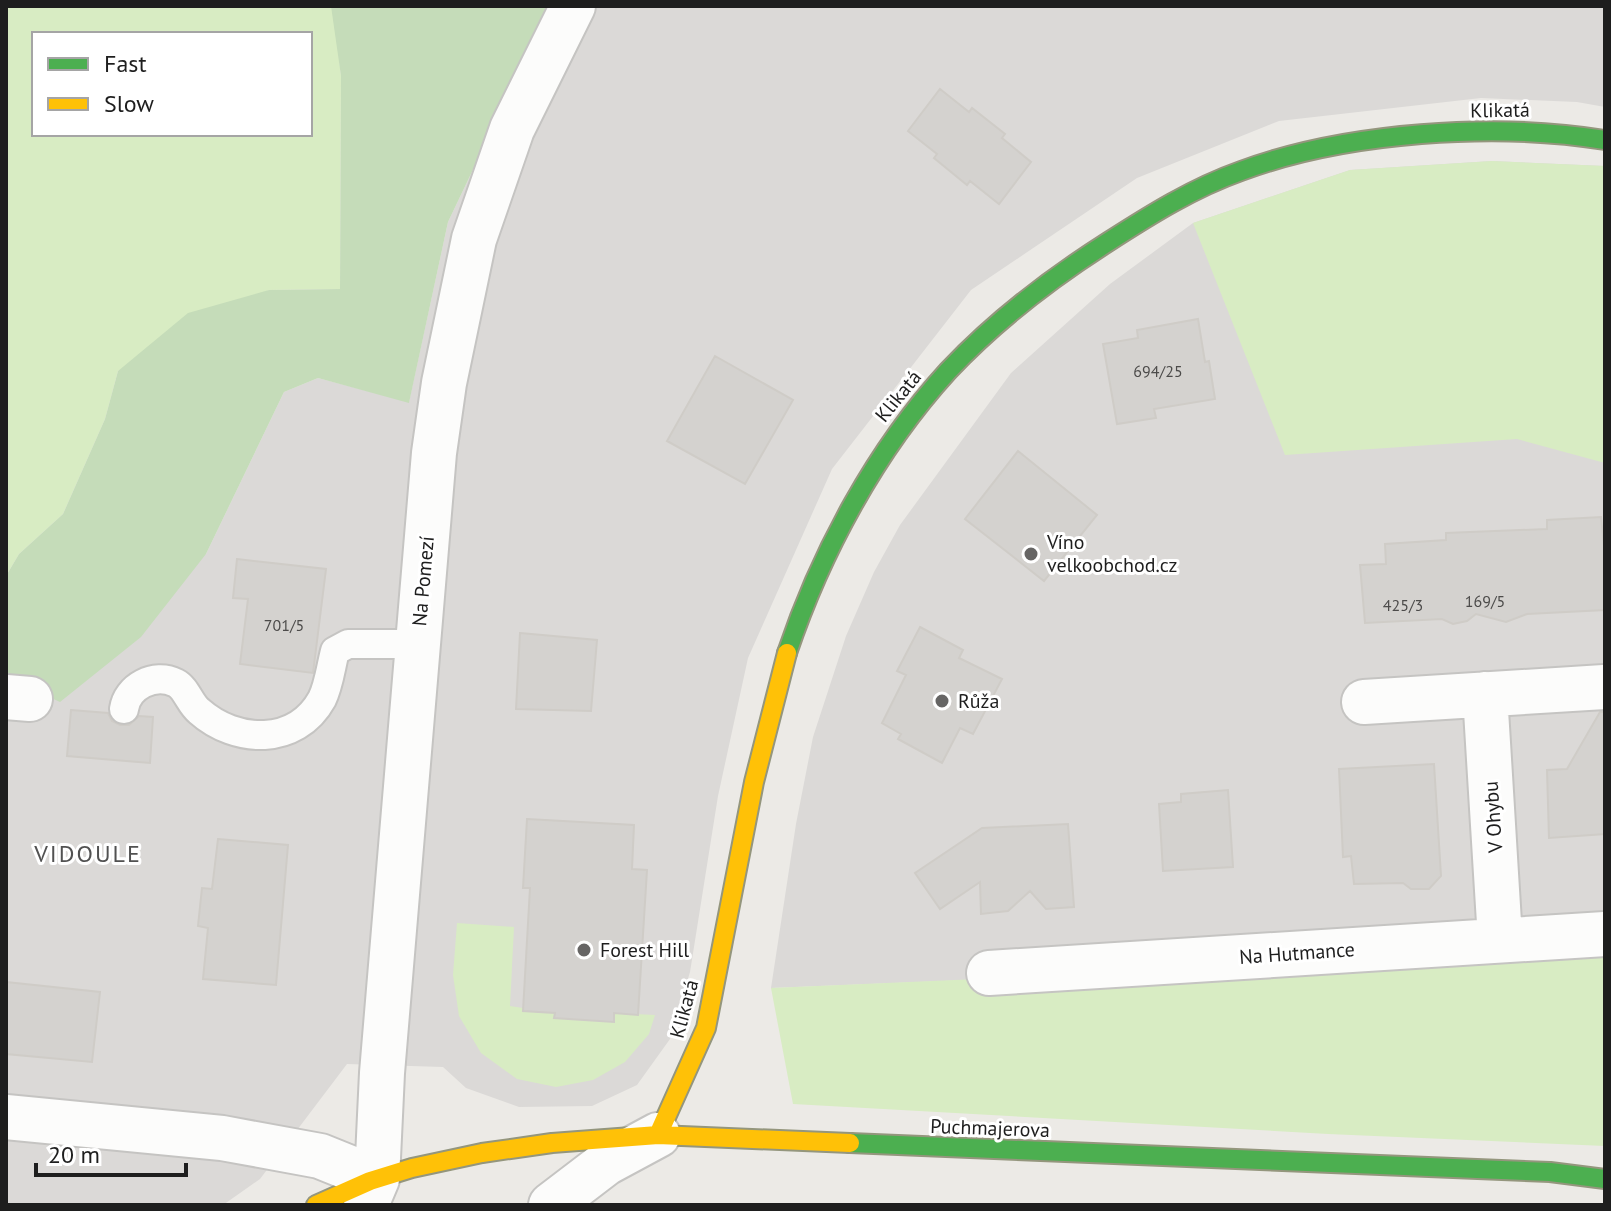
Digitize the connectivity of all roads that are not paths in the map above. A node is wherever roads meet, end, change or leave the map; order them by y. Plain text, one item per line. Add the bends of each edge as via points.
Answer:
1 (573, 6) edge
2 (1605, 140) edge
3 (418, 644) junction
4 (1604, 687) edge
5 (1485, 694) junction
6 (1364, 702) dead end
7 (124, 709) dead end
8 (1605, 934) edge
9 (1500, 939) junction
10 (989, 973) dead end
11 (6, 1117) edge
12 (658, 1135) junction
13 (1605, 1179) edge
14 (371, 1192) edge
15 (316, 1205) edge
16 (551, 1205) edge

1 - 3 street, Na Pomezí via 512,129 474,239 434,453
2 - 12 street, Klikatá via 1487,130 1341,146 1255,166 1170,203 1102,245 1034,291 959,358 896,432 862,487 798,621 773,699 705,1031
3 - 7 lane via 348,644 335,651 322,699 293,729 275,736 226,727 199,712 177,684 159,679 139,685 125,699
3 - 14 street, Na Pomezí
4 - 5 street
5 - 6 street
5 - 9 street, V Ohybu
8 - 9 street, Na Hutmance
9 - 10 street, Na Hutmance
11 - 14 street via 222,1138 320,1156
12 - 13 street, Puchmajerova via 1550,1172
12 - 14 street, Puchmajerova via 514,1146 445,1160
12 - 16 street via 606,1163
14 - 15 street, Puchmajerova

